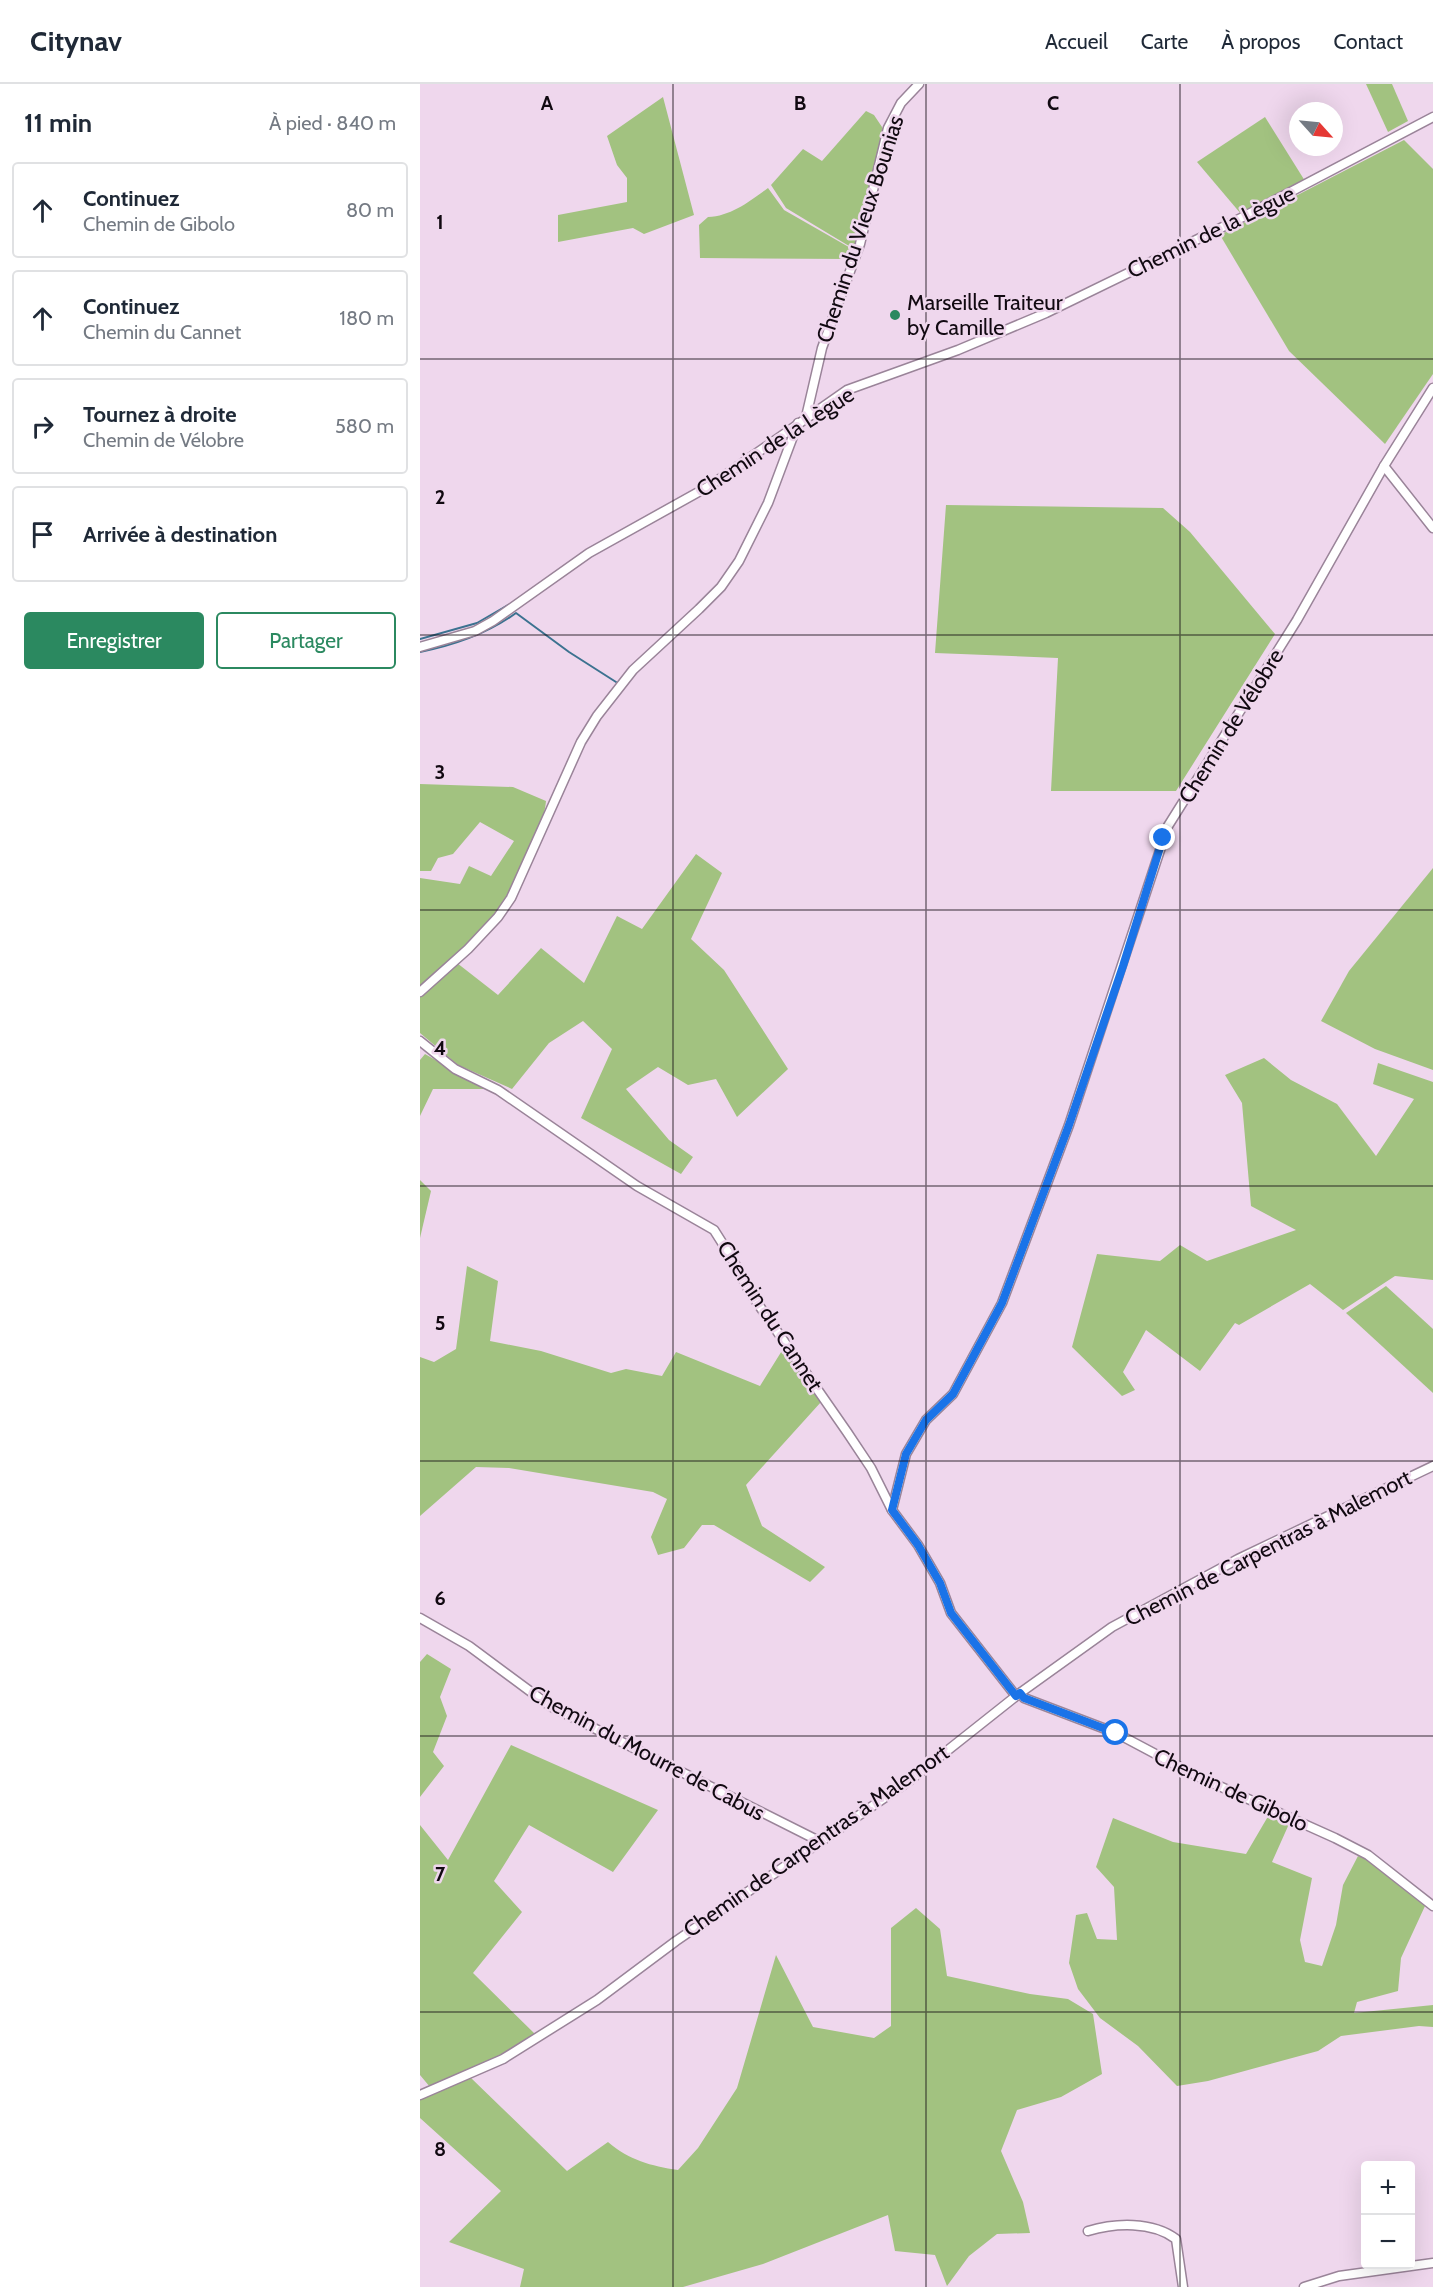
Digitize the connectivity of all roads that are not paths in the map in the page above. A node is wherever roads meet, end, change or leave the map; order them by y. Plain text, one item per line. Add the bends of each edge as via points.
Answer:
1 (919, 84) edge
2 (1433, 117) edge
3 (1433, 388) edge
4 (806, 417) junction
5 (798, 423) junction
6 (1384, 466) junction
7 (1433, 528) edge
8 (420, 647) edge
9 (420, 992) edge
10 (420, 1041) edge
11 (1433, 1466) edge
12 (892, 1510) junction
13 (420, 1618) edge
14 (1018, 1694) junction
15 (819, 1841) junction
16 (1433, 1906) edge
17 (420, 2095) edge
18 (1088, 2231) dead end
19 (1433, 2263) edge
20 (1183, 2287) edge
21 (1304, 2287) edge

1 - 4 street, Chemin du Vieux Bounias via 901,103 888,128 860,244 822,348
2 - 4 street, Chemin de la Lègue via 1237,220 1046,313 848,390
3 - 6 street, Chemin de Vélobre
4 - 5 street, Chemin de la Lègue
5 - 8 street, Chemin de la Lègue via 711,485 589,553 493,621 475,631
5 - 9 street via 768,503 740,561 721,587 649,653 614,693 581,742 511,898 468,949
6 - 7 street
6 - 12 street, Chemin de Vélobre via 1298,620 1168,826 1069,1125 1002,1303 953,1394 926,1420 906,1454
10 - 12 street, Chemin du Cannet via 455,1069 498,1090 637,1186 714,1230 774,1328 871,1468
11 - 14 street, Chemin de Carpentras à Malemort via 1172,1593 1112,1627
12 - 14 street, Chemin du Cannet via 940,1583 951,1613
13 - 15 street, Chemin du Mourre de Cabus via 469,1646 543,1702
14 - 15 street, Chemin de Carpentras à Malemort via 909,1781
14 - 16 street, Chemin de Gibolo via 1116,1733 1197,1776 1335,1838 1368,1855
15 - 17 street, Chemin de Carpentras à Malemort via 537,2039 503,2059
18 - 20 street via 1132,2225 1168,2234 1176,2239
19 - 21 street via 1340,2276

